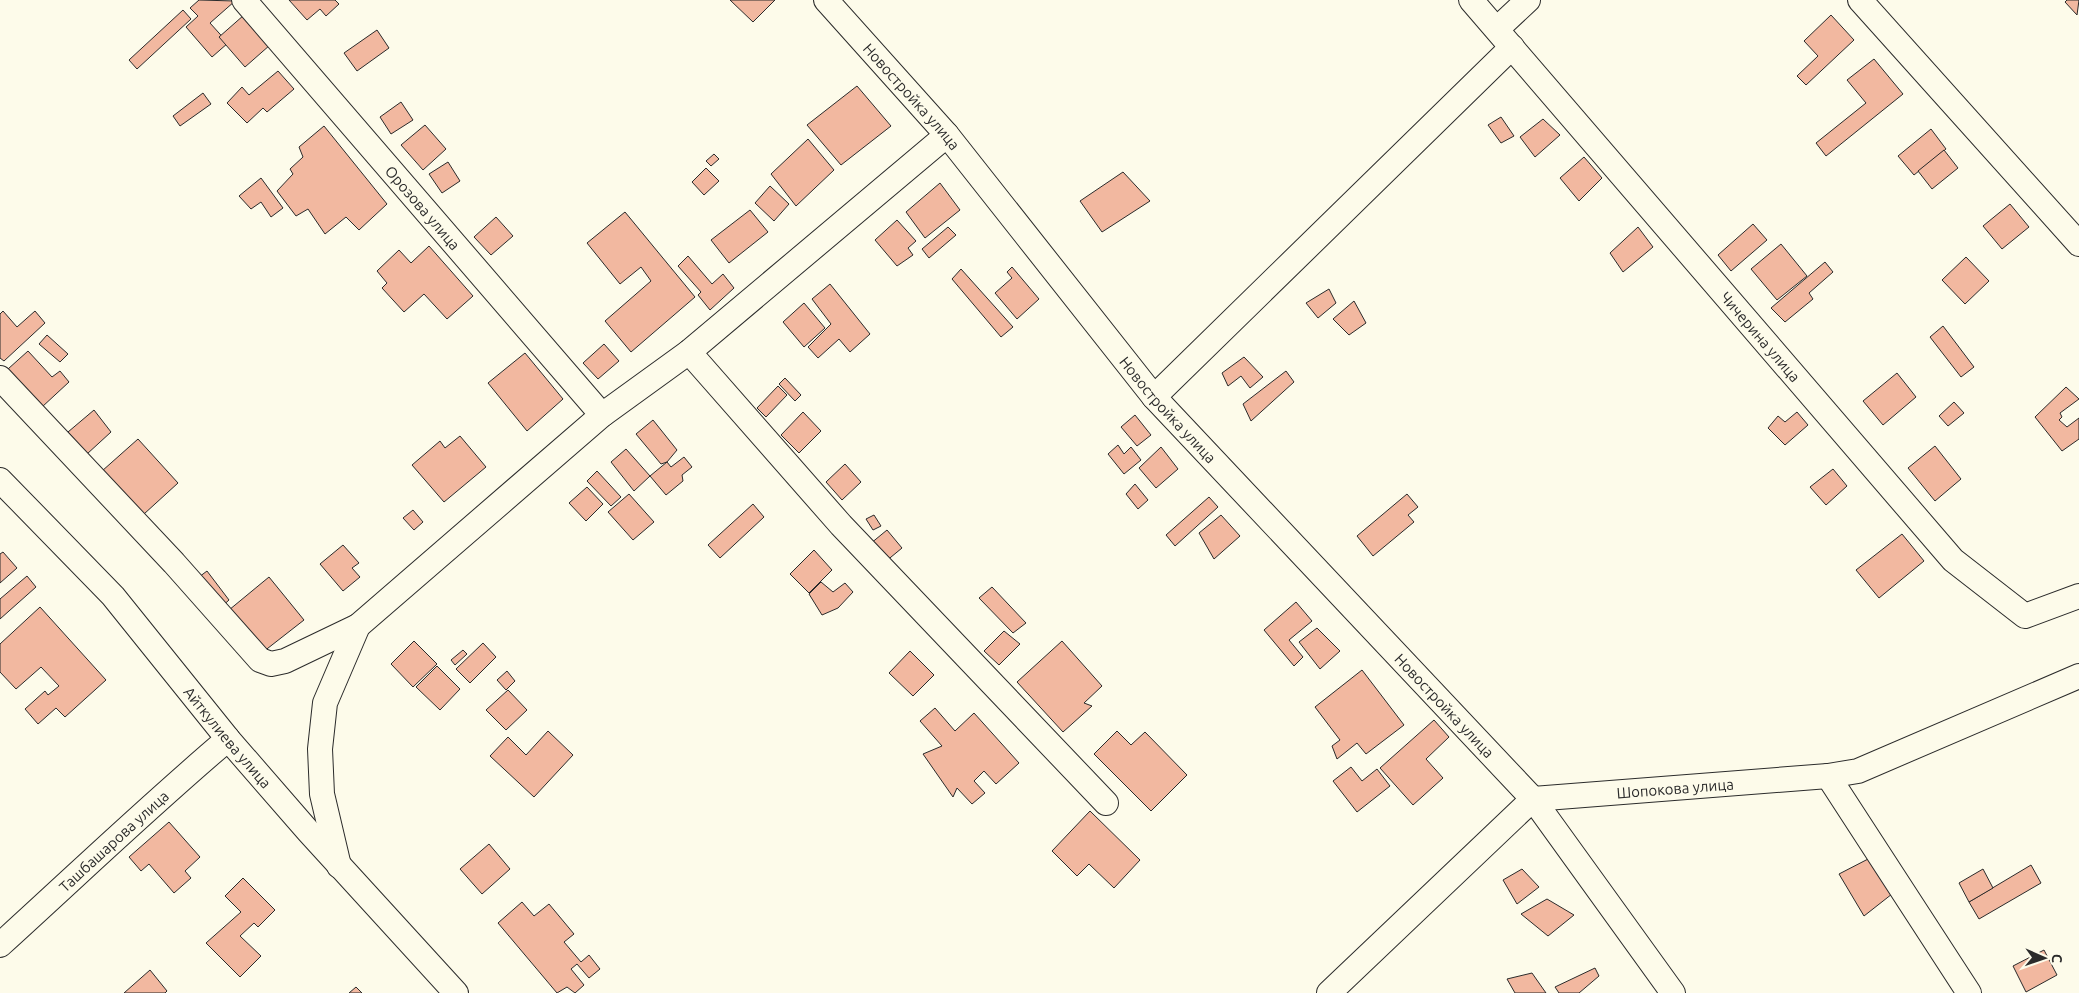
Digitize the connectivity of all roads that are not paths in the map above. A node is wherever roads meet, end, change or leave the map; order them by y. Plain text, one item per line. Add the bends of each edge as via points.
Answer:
1 (244, 0) edge
2 (826, 0) edge
3 (1471, 0) edge
4 (1528, 0) edge
5 (1860, 0) edge
6 (1505, 38) junction
7 (947, 135) junction
8 (2079, 244) edge
9 (689, 352) junction
10 (0, 378) edge
11 (1154, 397) junction
12 (602, 415) junction
13 (0, 480) edge
14 (2079, 596) edge
15 (358, 626) junction
16 (2079, 676) edge
17 (228, 739) junction
18 (1828, 776) junction
19 (1533, 799) junction
20 (1106, 803) dead end
21 (340, 866) junction
22 (0, 945) edge
23 (456, 993) edge
24 (1329, 993) edge
25 (1673, 993) edge
26 (1969, 993) edge

1 - 12 street, Орозова улица
2 - 7 street, Новостройка улица
3 - 6 street, Чичерина улица
4 - 6 street
5 - 8 street
6 - 11 street
6 - 14 street, Чичерина улица via 1953,560 2025,616
7 - 9 street
7 - 11 street, Новостройка улица
9 - 12 street
9 - 20 street via 841,525
10 - 15 street via 174,563 260,660 271,664 285,661
11 - 19 street, Новостройка улица
12 - 15 street
13 - 17 street, Айткулиева улица via 112,596
15 - 21 street via 325,703 320,749 322,794
16 - 18 street, Шопокова улица via 1858,771
17 - 21 street, Айткулиева улица
17 - 22 street, Ташбашарова улица
18 - 19 street, Шопокова улица
18 - 26 street
19 - 24 street
19 - 25 street, Новостройка улица
21 - 23 street, Айткулиева улица

